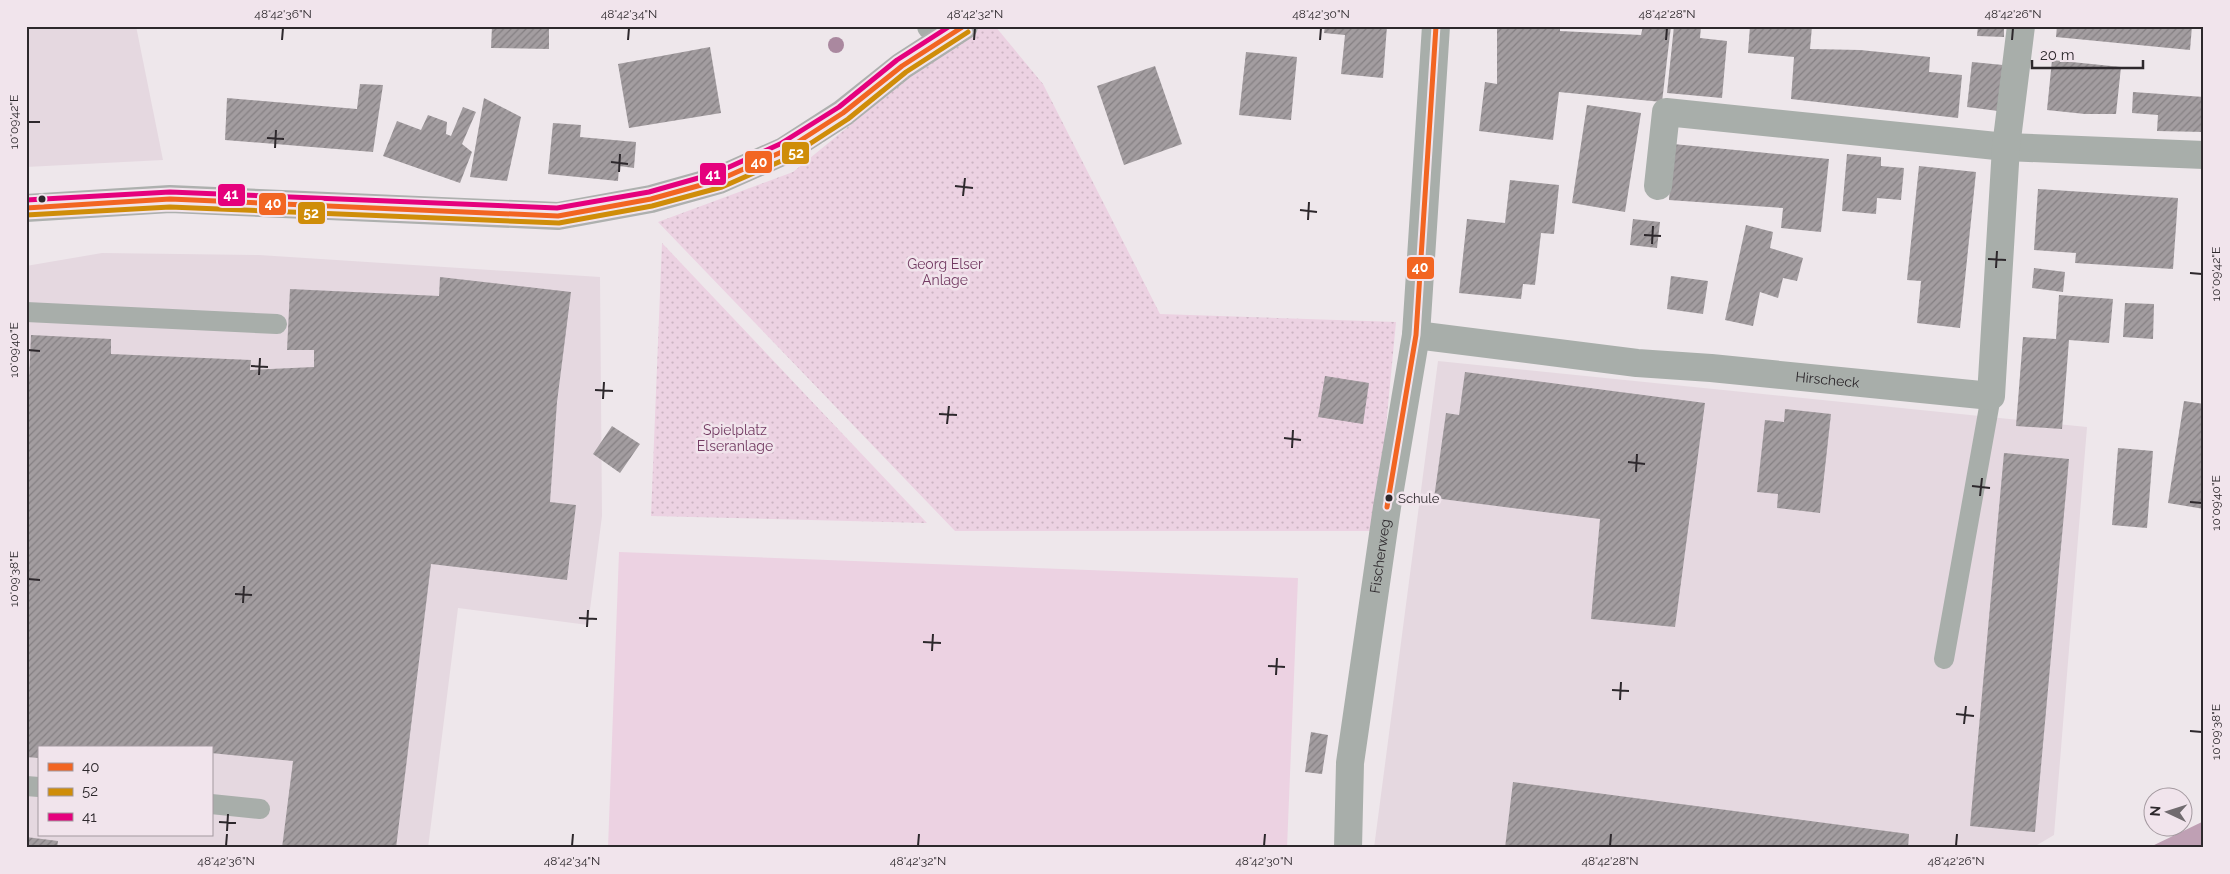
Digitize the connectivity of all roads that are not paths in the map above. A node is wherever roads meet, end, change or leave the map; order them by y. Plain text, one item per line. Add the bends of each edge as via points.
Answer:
1 (1436, 26) edge
2 (2021, 26) edge
3 (947, 30) edge
4 (2006, 147) junction
5 (2204, 155) edge
6 (1658, 186) dead end
7 (26, 208) edge
8 (26, 312) edge
9 (277, 324) dead end
10 (1416, 336) junction
11 (1991, 396) junction
12 (1944, 659) dead end
13 (212, 804) edge
14 (260, 809) dead end
15 (1348, 848) edge

1 - 10 street, Fischerweg
2 - 4 street
3 - 7 main road via 843,113 784,151 719,180 651,199 558,216 170,199
4 - 5 street
4 - 6 street via 1666,112
4 - 11 street
8 - 9 lane
10 - 11 street, Hirscheck via 1637,363
10 - 15 street, Fischerweg via 1350,763
11 - 12 lane
13 - 14 lane

